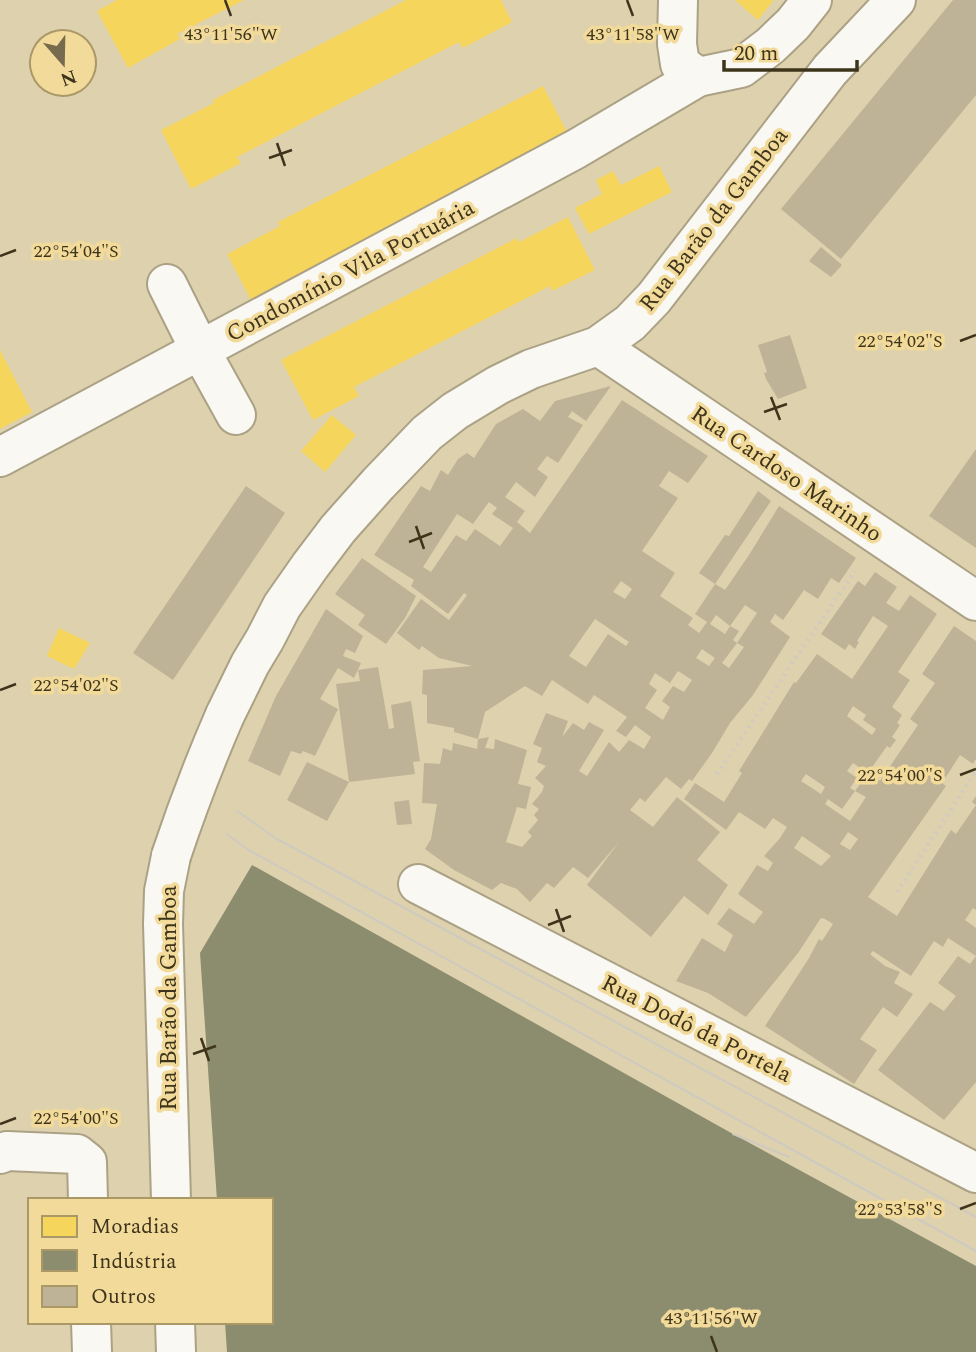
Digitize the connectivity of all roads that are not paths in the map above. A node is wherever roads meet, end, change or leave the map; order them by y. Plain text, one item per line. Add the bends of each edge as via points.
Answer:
1 (678, 0) edge
2 (812, 0) edge
3 (896, 0) edge
4 (698, 77) junction
5 (167, 284) dead end
6 (597, 346) junction
7 (200, 350) junction
8 (236, 415) dead end
9 (0, 457) edge
10 (976, 601) edge
11 (418, 884) dead end
12 (0, 1154) edge
13 (976, 1173) edge
14 (88, 1198) edge
15 (171, 1198) edge
16 (91, 1324) edge
17 (175, 1324) edge
18 (92, 1352) edge
19 (176, 1352) edge

1 - 4 street via 680,64
2 - 4 street, Condomínio Vila Portuária via 793,24 741,68
3 - 6 street, Rua Barão da Gamboa via 830,70 654,298
4 - 7 street, Condomínio Vila Portuária via 576,149
5 - 7 street
6 - 10 street, Rua Cardoso Marinho
6 - 15 street, Rua Barão da Gamboa, bridge via 498,385 427,433 338,529 282,606 250,664 206,758 181,824 164,891
7 - 8 street
7 - 9 street, Condomínio Vila Portuária
11 - 13 street, Rua Dodô da Portela
12 - 14 street via 77,1154 87,1161
16 - 18 street
17 - 19 street

